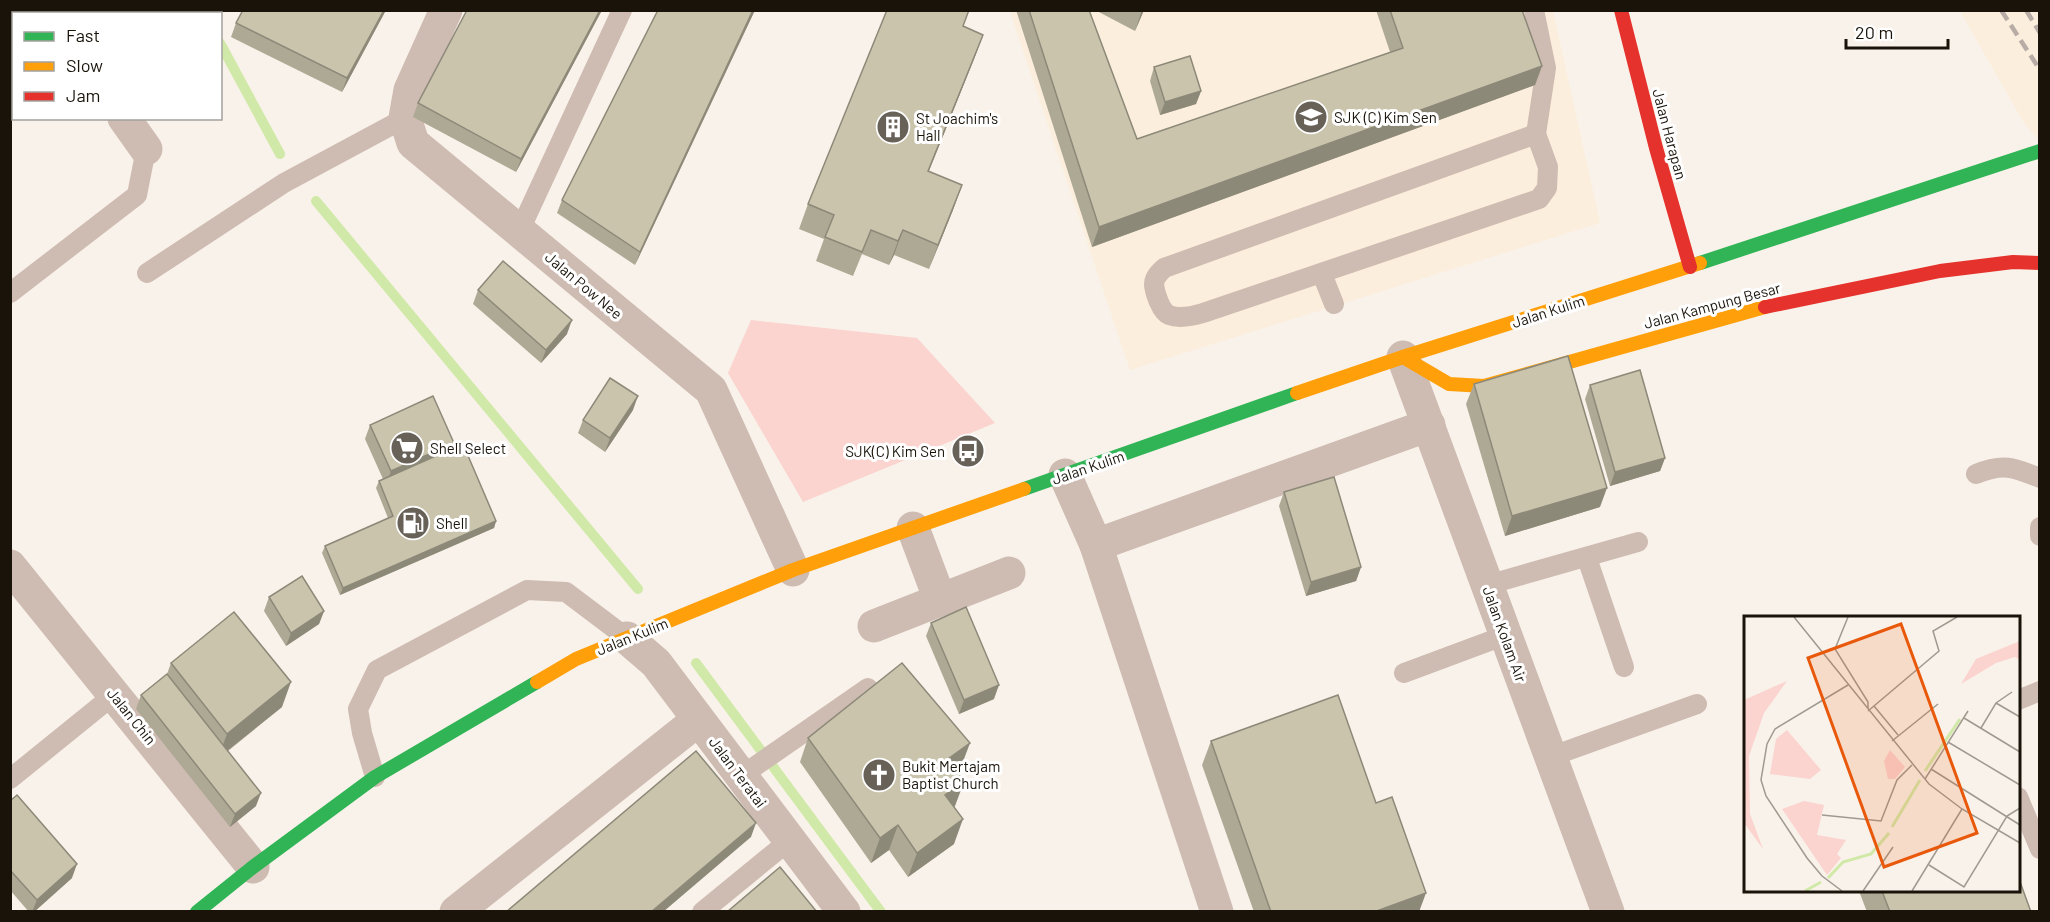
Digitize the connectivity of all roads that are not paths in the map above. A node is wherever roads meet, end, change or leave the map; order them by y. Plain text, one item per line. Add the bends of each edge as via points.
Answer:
1 (446, 10) edge
2 (622, 10) edge
3 (1620, 10) edge
4 (1536, 11) edge
5 (405, 118) junction
6 (125, 120) edge
7 (1536, 134) junction
8 (146, 149) joint
9 (2040, 151) edge
10 (519, 231) junction
11 (2040, 263) edge
12 (1690, 267) junction
13 (147, 273) dead end
14 (1322, 274) junction
15 (10, 293) edge
16 (1334, 304) dead end
17 (1403, 357) junction
18 (1428, 425) junction
19 (1976, 474) dead end
20 (1065, 475) junction
21 (2040, 478) edge
22 (2040, 527) edge
23 (914, 528) junction
24 (2040, 536) edge
25 (1638, 542) dead end
26 (1096, 545) junction
27 (1587, 558) junction
28 (10, 566) edge
29 (793, 570) junction
30 (1009, 573) dead end
31 (1487, 585) junction
32 (940, 600) junction
33 (874, 626) dead end
34 (1506, 635) junction
35 (627, 638) junction
36 (1624, 667) dead end
37 (1404, 673) dead end
38 (868, 688) edge
39 (2040, 691) edge
40 (115, 694) junction
41 (2020, 700) edge
42 (1697, 704) dead end
43 (698, 720) junction
44 (1550, 756) junction
45 (741, 776) junction
46 (375, 777) junction
47 (10, 779) edge
48 (2020, 799) edge
49 (790, 840) junction
50 (2040, 849) edge
51 (253, 867) junction
52 (197, 912) edge
53 (456, 912) edge
54 (702, 912) edge
55 (844, 912) edge
56 (1217, 912) edge
57 (1608, 912) edge

1 - 5 street via 410,90
2 - 10 lane
3 - 12 main road, Jalan Harapan
4 - 7 lane via 1546,68
5 - 10 street, Jalan Pow Nee via 413,143
5 - 13 lane via 285,183
6 - 8 street
7 - 14 lane via 1548,167 1547,188 1539,199
7 - 14 lane via 1164,268 1154,285 1166,314 1190,316
8 - 15 lane via 137,195
9 - 12 main road, Jalan Kulim
10 - 29 street, Jalan Pow Nee via 711,390
11 - 17 main road, Jalan Kampung Besar via 2013,262 1940,271 1775,304 1484,386 1449,384
12 - 17 main road, Jalan Kulim
14 - 16 lane
17 - 18 street, Jalan Kolam Air
17 - 20 main road, Jalan Kulim
18 - 26 street
18 - 31 street, Jalan Kolam Air
19 - 21 lane via 1990,468 2014,467
20 - 23 main road, Jalan Kulim
20 - 26 street
22 - 24 lane
23 - 29 main road, Jalan Kulim
23 - 32 street
25 - 27 lane
26 - 56 street
27 - 31 lane
27 - 36 lane
28 - 40 street, Jalan Chin
29 - 35 main road, Jalan Kulim
30 - 32 street
31 - 34 street, Jalan Kolam Air
32 - 33 street
34 - 37 lane
34 - 44 street, Jalan Kolam Air
35 - 43 street, Jalan Teratai via 656,663
35 - 46 main road, Jalan Kulim via 576,659
35 - 46 lane via 566,592 527,590 377,670 358,709
38 - 45 lane
39 - 41 lane
40 - 47 lane
40 - 51 street, Jalan Chin
42 - 44 lane
43 - 45 street, Jalan Teratai
43 - 53 street
44 - 57 street, Jalan Kolam Air
45 - 49 street, Jalan Teratai
46 - 51 main road, Jalan Kulim
48 - 50 lane
49 - 54 lane
49 - 55 street, Jalan Teratai
51 - 52 main road, Jalan Kulim

